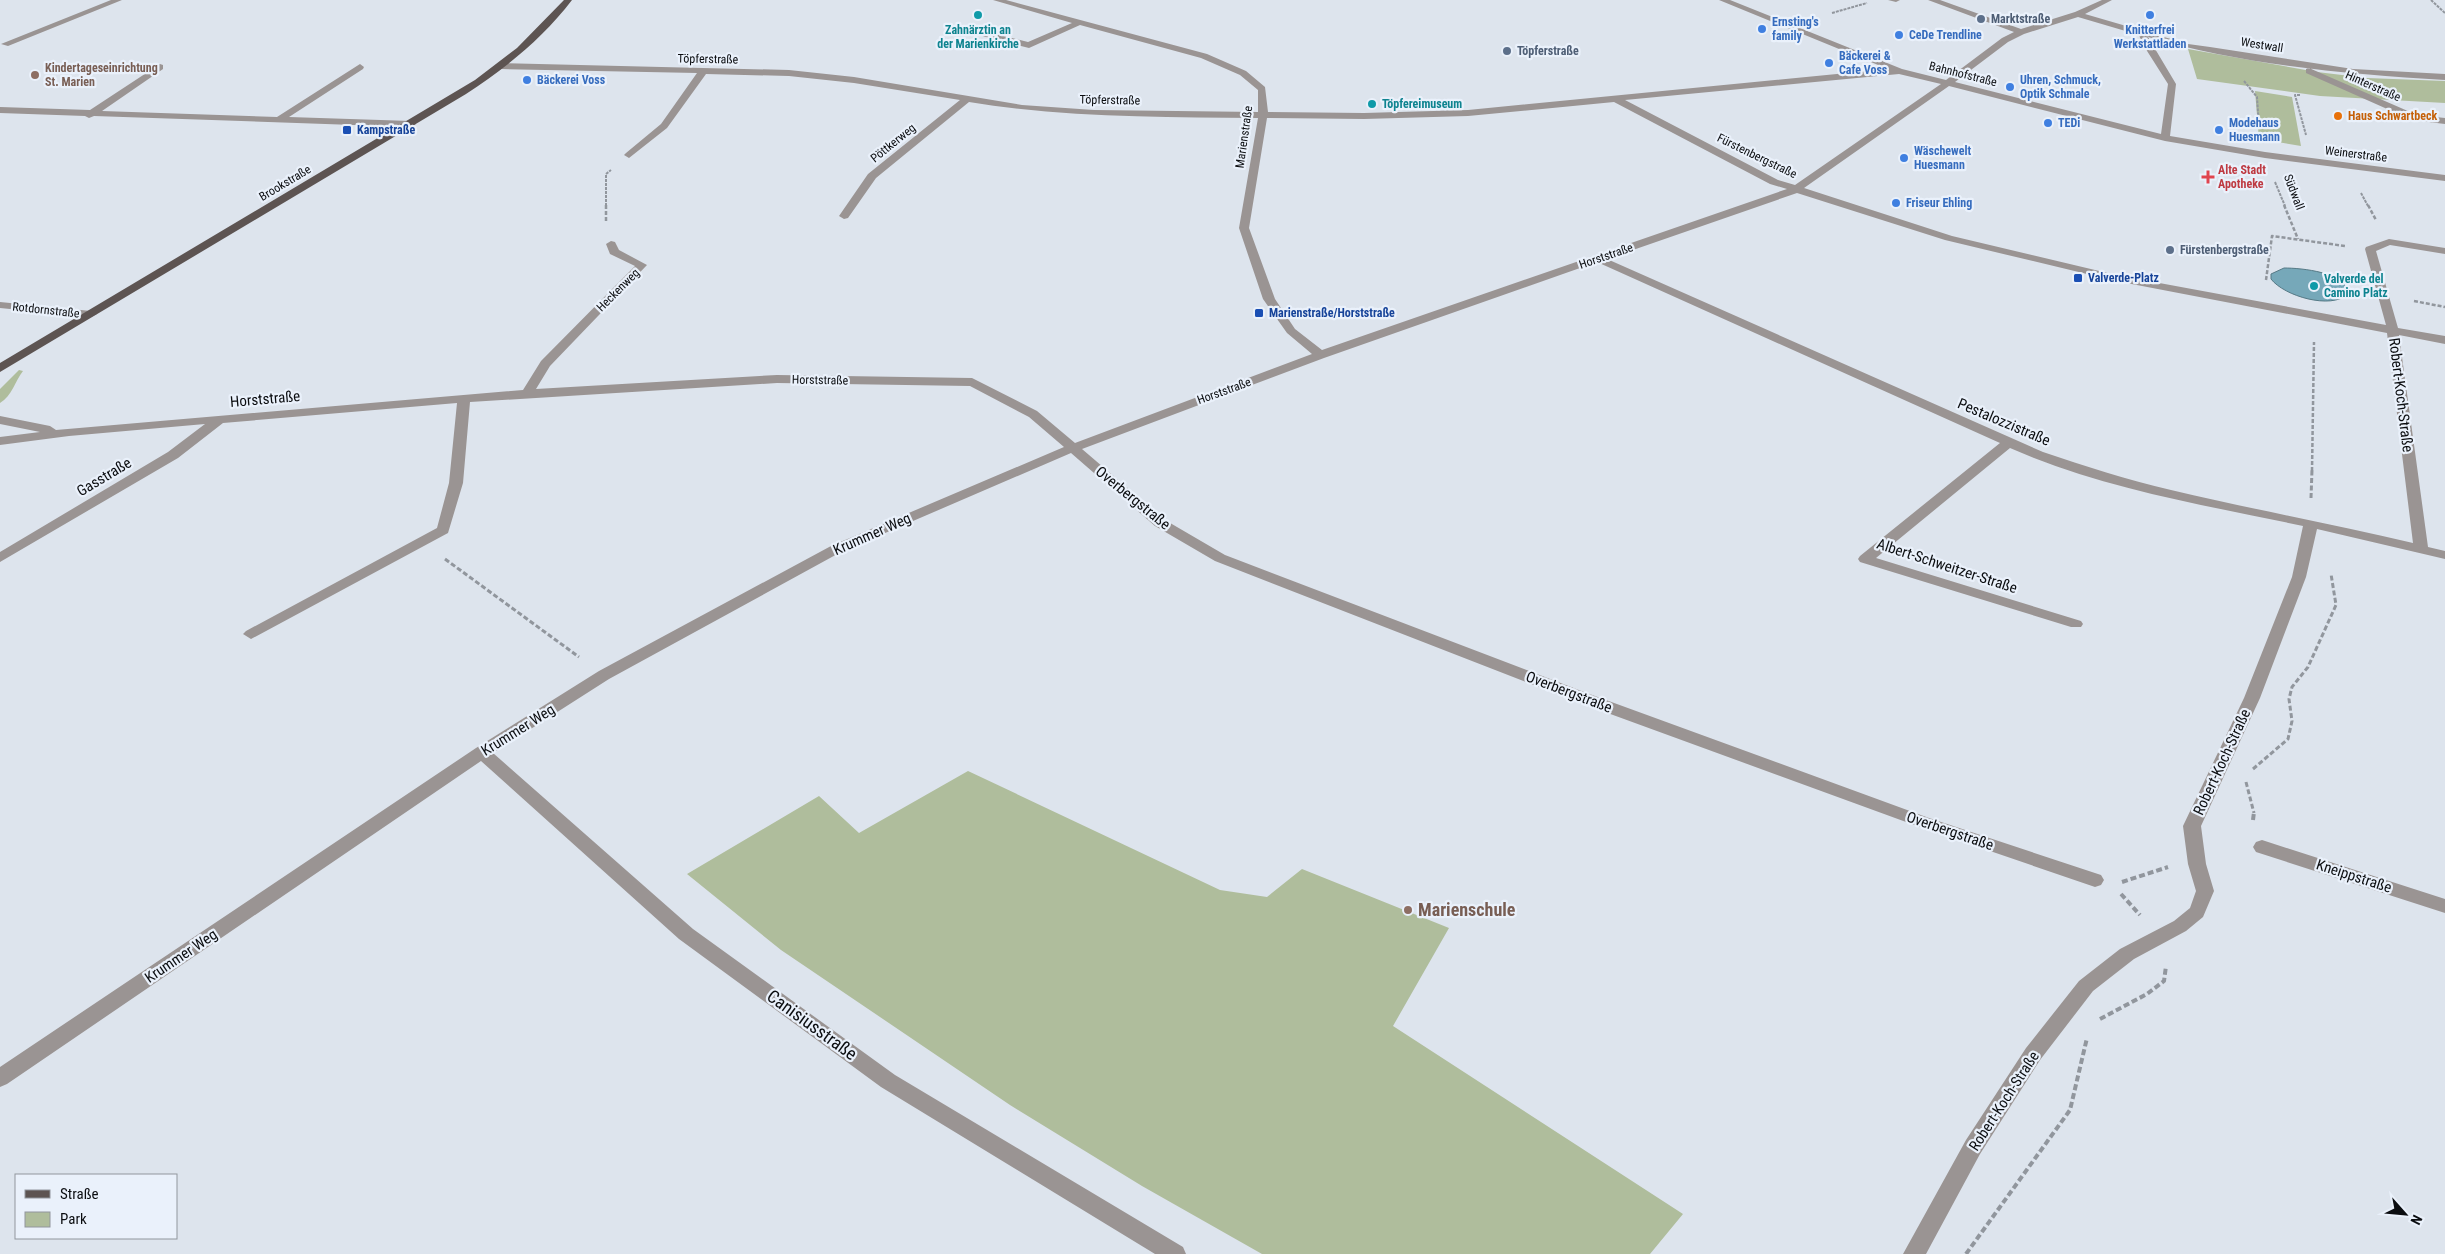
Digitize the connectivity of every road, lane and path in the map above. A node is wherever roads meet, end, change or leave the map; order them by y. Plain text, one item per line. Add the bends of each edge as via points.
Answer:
1 (118, 0) edge
2 (568, 0) edge
3 (996, 0) edge
4 (1723, 0) edge
5 (1892, 0) edge
6 (1896, 0) edge
7 (1932, 0) edge
8 (2108, 0) edge
9 (2431, 0) edge
10 (1868, 3) dead end
11 (2445, 13) edge
12 (1832, 14) dead end
13 (2078, 14) junction
14 (1080, 22) junction
15 (970, 30) dead end
16 (2021, 32) junction
17 (2143, 33) junction
18 (5, 44) dead end
19 (2210, 50) junction
20 (2294, 63) junction
21 (501, 66) junction
22 (360, 67) dead end
23 (160, 68) dead end
24 (703, 71) junction
25 (1899, 71) junction
26 (2445, 77) edge
27 (1948, 84) junction
28 (1614, 98) junction
29 (967, 99) junction
30 (0, 110) edge
31 (1263, 114) junction
32 (89, 115) junction
33 (278, 120) junction
34 (2445, 121) edge
35 (411, 124) junction
36 (2165, 138) junction
37 (2265, 154) junction
38 (629, 155) joint
39 (2344, 165) junction
40 (2445, 178) edge
41 (1795, 190) junction
42 (844, 216) dead end
43 (2298, 239) junction
44 (2389, 242) junction
45 (611, 244) joint
46 (2370, 249) junction
47 (2445, 251) edge
48 (1598, 259) junction
49 (0, 305) edge
50 (2263, 306) junction
51 (91, 314) junction
52 (2315, 316) junction
53 (2393, 331) junction
54 (2445, 340) edge
55 (1320, 355) junction
56 (0, 368) edge
57 (527, 392) junction
58 (464, 398) junction
59 (220, 419) junction
60 (0, 420) edge
61 (69, 432) junction
62 (0, 442) edge
63 (2008, 443) junction
64 (1073, 448) junction
65 (2312, 523) junction
66 (443, 530) junction
67 (2421, 549) junction
68 (2445, 555) edge
69 (0, 558) edge
70 (2331, 567) dead end
71 (2076, 624) dead end
72 (252, 634) dead end
73 (604, 675) junction
74 (482, 752) junction
75 (2249, 774) dead end
76 (2245, 779) dead end
77 (2262, 847) joint
78 (2197, 864) junction
79 (2095, 880) dead end
80 (2120, 883) dead end
81 (2119, 893) dead end
82 (2445, 906) edge
83 (2160, 936) junction
84 (2094, 1027) dead end
85 (2090, 1034) dead end
86 (0, 1078) edge
87 (1175, 1254) edge
88 (1914, 1254) edge
89 (1966, 1254) edge

1 - 18 street
2 - 21 main road, Brookstraße via 530,42
3 - 14 street, Marienstraße
4 - 25 street, Bahnhofstraße
5 - 6 street
7 - 16 street
8 - 13 street
9 - 11 path
10 - 12 path
13 - 16 street
13 - 17 street, Westwall
14 - 15 street via 1029,45
14 - 31 street, Marienstraße via 1204,56 1243,73 1262,89
16 - 27 street via 2005,40
17 - 19 street, Westwall
17 - 36 street via 2172,84
19 - 20 street, Westwall
19 - 37 path, Südwall via 2217,61 2233,69 2256,97 2260,142
20 - 26 street, Westwall via 2353,72
20 - 34 street, Hinterstraße via 2415,118
21 - 24 street, Töpferstraße
21 - 35 main road, Brookstraße
22 - 33 street
23 - 32 street
24 - 29 street, Töpferstraße via 789,73
24 - 38 street via 664,126
25 - 27 street, Bahnhofstraße
25 - 28 street, Töpferstraße
27 - 36 street, Bahnhofstraße
27 - 41 street, Horststraße
28 - 31 street, Töpferstraße via 1468,113
28 - 41 street, Fürstenbergstraße
29 - 31 street, Töpferstraße via 1094,114
29 - 42 street, Pöttkerweg via 872,176
30 - 32 street
31 - 55 street, Marienstraße via 1244,228 1273,305 1291,331
32 - 33 street
33 - 35 street
35 - 51 main road, Brookstraße
36 - 37 street, Bahnhofstraße
37 - 39 street, Weinerstraße
37 - 43 path, Südwall
38 - 45 path via 606,174 606,229
39 - 40 street, Weinerstraße
39 - 44 path
41 - 48 street, Horststraße
41 - 50 street, Fürstenbergstraße via 1950,238 2108,276
43 - 46 path
43 - 50 path via 2272,236
44 - 46 street
44 - 47 street
45 - 57 street, Heckenweg via 614,252 642,266 544,364
46 - 53 street
48 - 55 street, Horststraße
48 - 63 street, Pestalozzistraße
49 - 51 street, Rotdornstraße
50 - 52 street, Fürstenbergstraße
51 - 56 main road, Brookstraße
52 - 53 street, Fürstenbergstraße
52 - 65 path
53 - 54 street, Fürstenbergstraße
53 - 67 street, Robert-Koch-Straße
55 - 64 street, Horststraße
57 - 58 street, Horststraße
57 - 64 street, Horststraße via 777,379 972,382 1033,414
58 - 59 street, Horststraße
58 - 66 street via 456,482
59 - 61 street, Horststraße
59 - 69 street, Gasstraße via 173,455
60 - 61 street, Horststraße
61 - 62 street, Horststraße
63 - 65 street, Pestalozzistraße via 2112,479
63 - 71 street, Albert-Schweitzer-Straße via 1865,559
64 - 73 street, Krummer Weg via 836,549
64 - 79 street, Overbergstraße via 1160,523 1220,558 1587,699 1923,822
65 - 67 street, Pestalozzistraße
65 - 78 street, Robert-Koch-Straße via 2299,577 2252,698 2192,826
66 - 72 street
66 - 73 path via 440,555
67 - 68 street, Pestalozzistraße
70 - 75 path via 2336,605 2308,667 2292,687 2289,699 2292,721 2288,739
73 - 74 street, Krummer Weg
74 - 86 street, Krummer Weg
74 - 87 street, Canisiusstraße via 686,934 880,1075 1038,1174
76 - 77 path via 2254,810 2251,842
77 - 82 street, Kneippstraße
78 - 80 path via 2167,867
78 - 83 street, Robert-Koch-Straße via 2205,891 2197,912
81 - 83 path
83 - 84 path via 2175,952 2167,963 2164,981 2147,994 2098,1020
83 - 88 street, Robert-Koch-Straße via 2127,954 2086,986 2033,1054 1973,1147
85 - 89 path via 2085,1041 2070,1110

